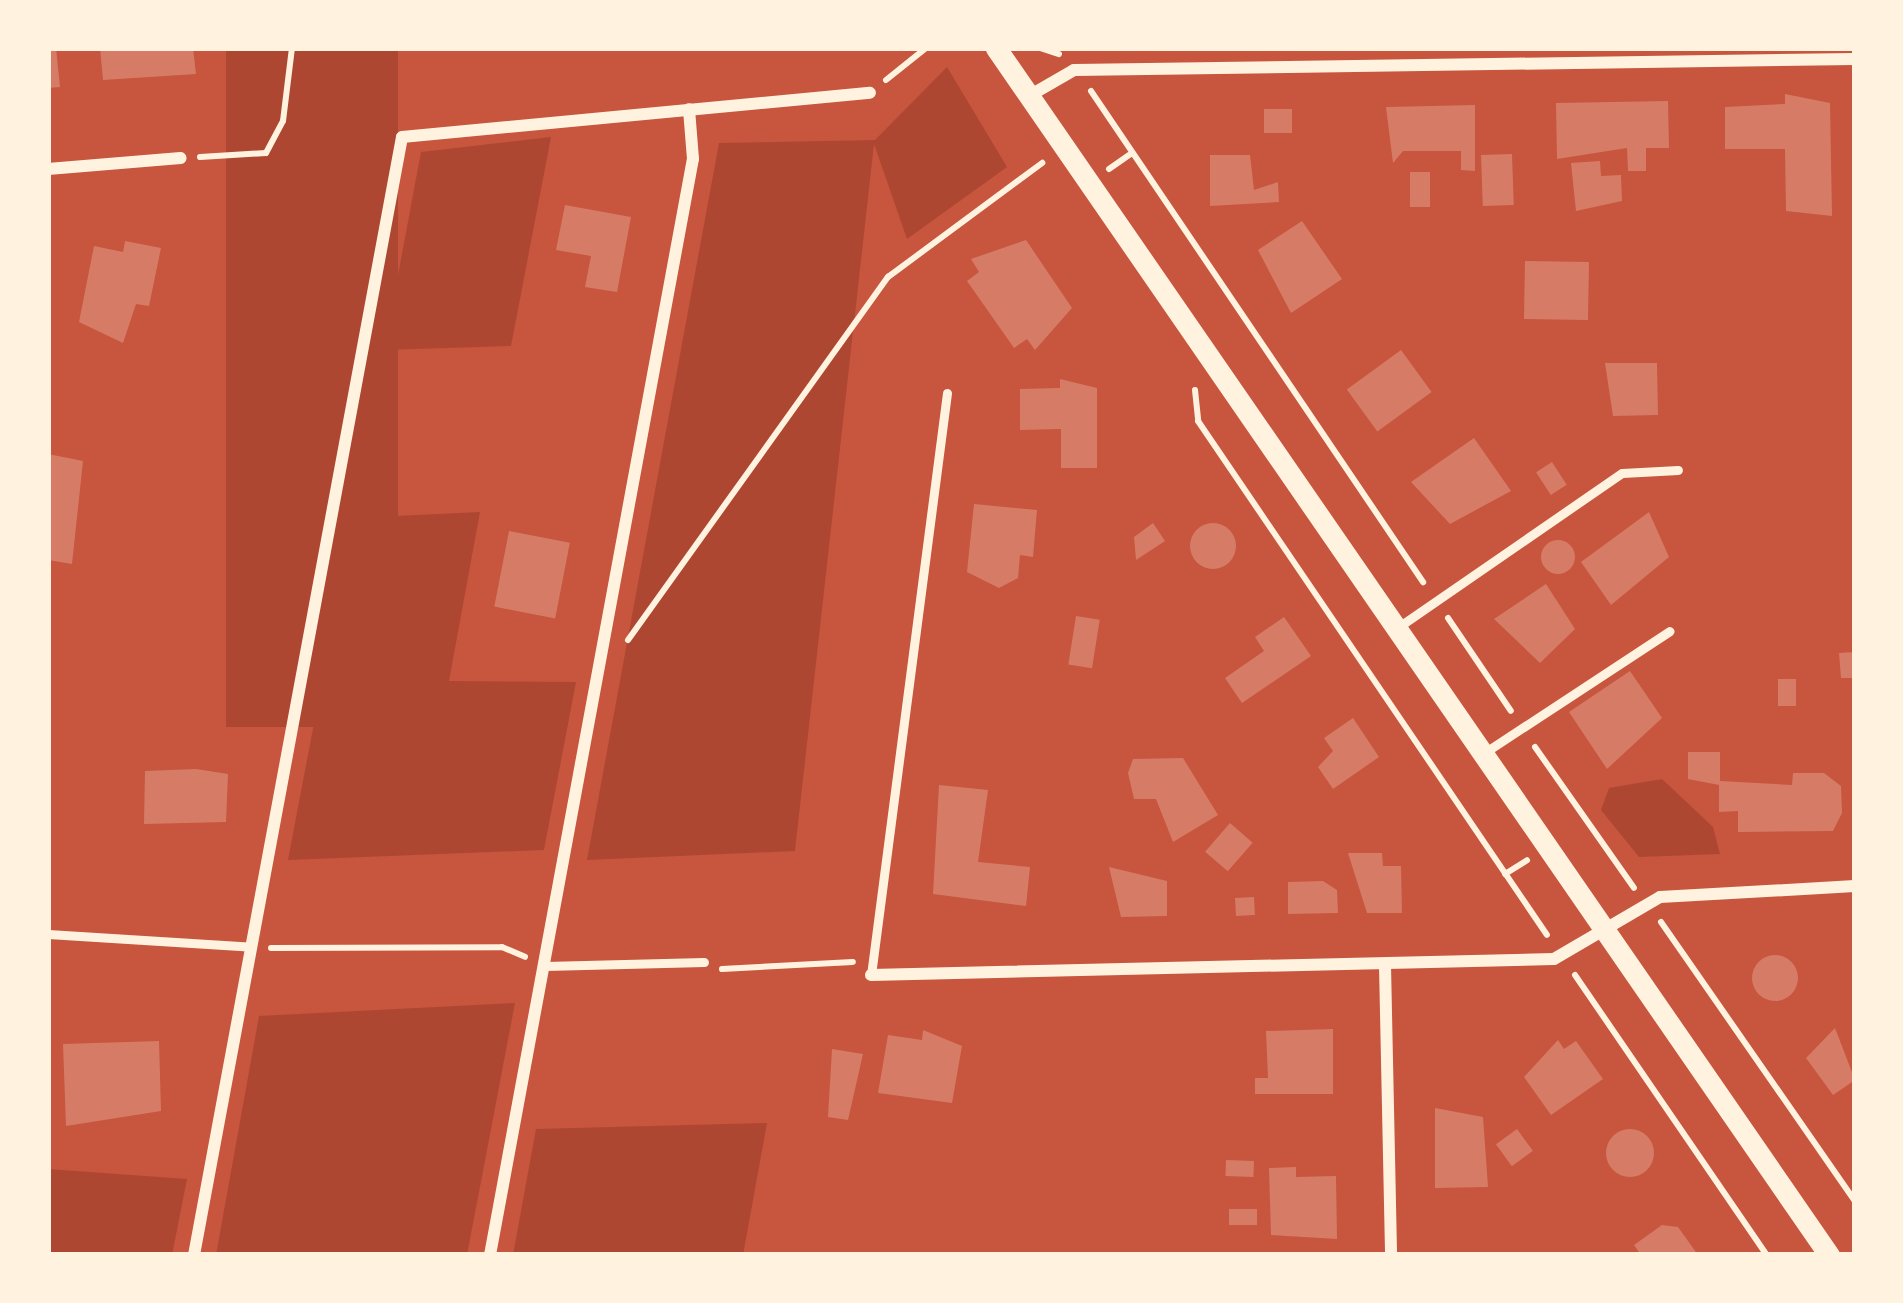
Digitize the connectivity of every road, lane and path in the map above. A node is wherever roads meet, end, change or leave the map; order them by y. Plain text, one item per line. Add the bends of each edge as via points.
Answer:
1 (292, 48) edge
2 (926, 48) edge
3 (996, 48) edge
4 (1040, 48) edge
5 (1855, 59) edge
6 (1074, 70) junction
7 (870, 92) joint
8 (1029, 96) junction
9 (689, 109) junction
10 (1034, 142) dead end
11 (1132, 153) junction
12 (1056, 155) junction
13 (181, 158) joint
14 (48, 170) edge
15 (1101, 174) dead end
16 (1058, 178) dead end
17 (1194, 383) dead end
18 (947, 393) dead end
19 (1678, 470) dead end
20 (1437, 602) junction
21 (1397, 628) junction
22 (1670, 631) dead end
23 (605, 636) junction
24 (1522, 726) junction
25 (1484, 753) junction
26 (1535, 856) dead end
27 (1505, 874) junction
28 (1624, 875) dead end
29 (1855, 886) edge
30 (1542, 928) dead end
31 (1606, 928) junction
32 (1667, 929) dead end
33 (48, 934) edge
34 (252, 947) junction
35 (704, 962) joint
36 (1385, 965) junction
37 (545, 966) junction
38 (1573, 971) dead end
39 (871, 975) junction
40 (1855, 1201) edge
41 (194, 1255) edge
42 (490, 1255) edge
43 (1391, 1255) edge
44 (1767, 1255) edge
45 (1829, 1255) edge

1 - 13 path via 283,121 266,153
2 - 7 path
3 - 8 street
4 - 6 path
5 - 6 street
6 - 8 street
6 - 11 path
7 - 9 street
8 - 12 street
9 - 23 street via 693,159
9 - 34 street via 403,137
10 - 12 path
11 - 15 path
11 - 20 path
12 - 16 path
12 - 21 street
12 - 23 path via 888,277 630,640
13 - 14 street
17 - 27 path via 1198,422
18 - 39 lane
19 - 20 lane via 1622,473
20 - 21 lane
20 - 24 path
21 - 25 street
22 - 24 lane
23 - 37 street
24 - 25 lane
24 - 28 path
25 - 31 street
26 - 27 path
27 - 30 path
29 - 31 street via 1660,897
31 - 36 street via 1554,959
31 - 45 street
32 - 40 path
33 - 34 lane
34 - 37 path via 502,947
34 - 41 street
35 - 37 lane
35 - 39 path via 854,962
36 - 39 street
36 - 43 street
37 - 42 street
38 - 44 path

